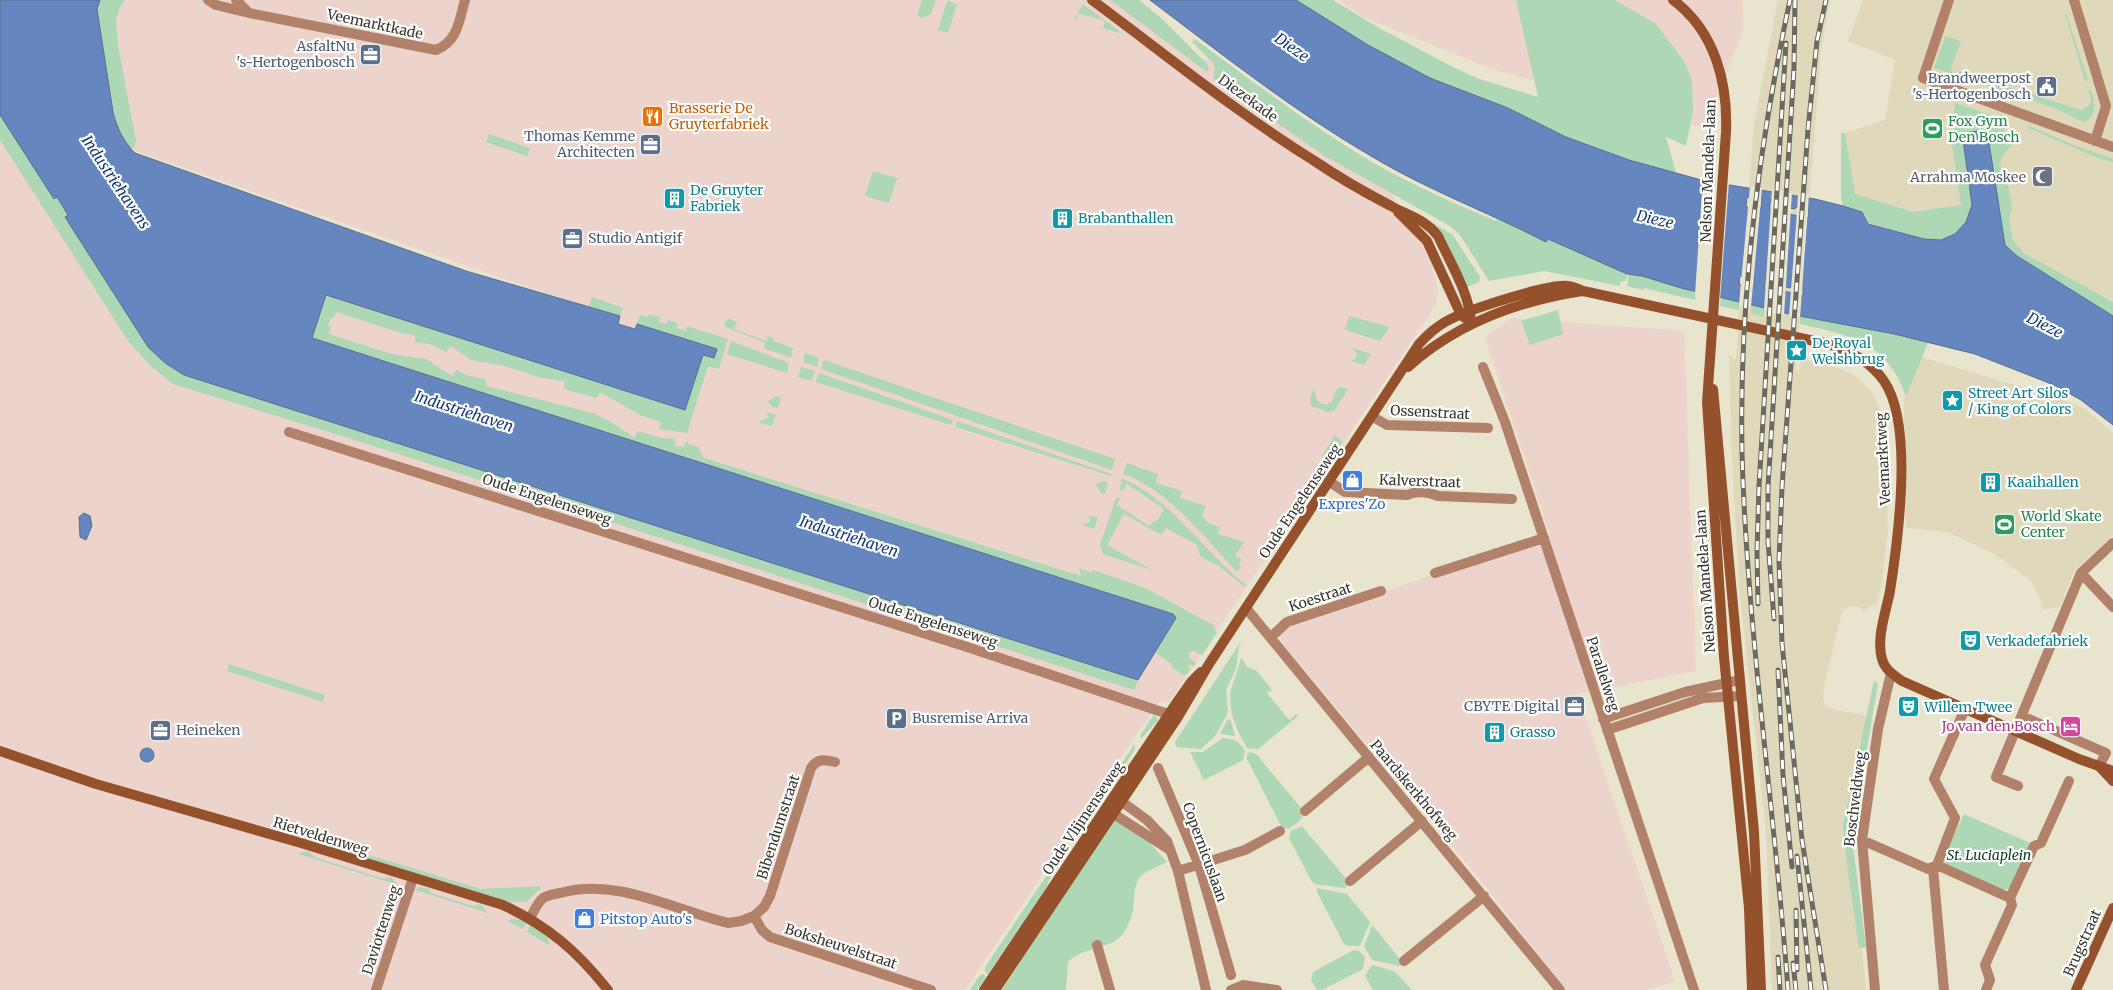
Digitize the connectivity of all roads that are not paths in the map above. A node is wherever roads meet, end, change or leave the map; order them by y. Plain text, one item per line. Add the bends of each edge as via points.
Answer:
1 (208, 0) edge
2 (236, 0) edge
3 (465, 0) edge
4 (1092, 0) edge
5 (1673, 0) edge
6 (1948, 0) edge
7 (2074, 0) edge
8 (249, 13) junction
9 (2095, 141) junction
10 (2113, 146) edge
11 (1583, 290) junction
12 (1466, 313) junction
13 (1471, 324) junction
14 (1711, 358) junction
15 (1483, 367) dead end
16 (1400, 374) junction
17 (1373, 417) junction
18 (1488, 428) dead end
19 (289, 432) dead end
20 (1330, 482) junction
21 (1512, 498) dead end
22 (1544, 538) junction
23 (2113, 543) edge
24 (1435, 573) dead end
25 (2081, 573) junction
26 (1381, 591) dead end
27 (2113, 607) edge
28 (1246, 608) junction
29 (1271, 637) junction
30 (1891, 673) junction
31 (1740, 680) junction
32 (1727, 682) junction
33 (1741, 696) junction
34 (1728, 697) junction
35 (1965, 709) junction
36 (1174, 715) junction
37 (2022, 716) junction
38 (1603, 719) junction
39 (1607, 730) junction
40 (2016, 732) junction
41 (0, 751) edge
42 (1369, 757) junction
43 (835, 762) dead end
44 (2099, 766) junction
45 (1158, 768) dead end
46 (2113, 771) edge
47 (2069, 781) dead end
48 (2113, 781) edge
49 (2018, 786) dead end
50 (1118, 799) junction
51 (1110, 811) junction
52 (1305, 811) dead end
53 (1422, 821) junction
54 (1280, 831) dead end
55 (1862, 840) junction
56 (1170, 850) junction
57 (1198, 866) junction
58 (1935, 867) junction
59 (1178, 871) junction
60 (413, 878) junction
61 (1350, 881) dead end
62 (1484, 896) junction
63 (2010, 898) junction
64 (2113, 908) edge
65 (754, 916) junction
66 (530, 918) junction
67 (1097, 945) dead end
68 (1404, 961) dead end
69 (1231, 975) dead end
70 (1234, 989) edge
71 (376, 990) edge
72 (608, 990) edge
73 (931, 990) edge
74 (984, 990) edge
75 (995, 990) edge
76 (1110, 990) edge
77 (1206, 990) edge
78 (1277, 990) edge
79 (1560, 990) edge
80 (1694, 990) edge
81 (1752, 990) edge
82 (1761, 990) edge
83 (1875, 990) edge
84 (1944, 990) edge
85 (1988, 990) edge
86 (2076, 990) edge

1 - 8 street, Veemarktkade
2 - 8 street
3 - 8 street, Veemarktkade via 450,43 436,50
4 - 12 street, Diezekade via 1311,160 1394,208 1425,222 1438,236
5 - 14 street, Nelson Mandela-laan via 1692,18 1714,54 1724,88 1726,132
6 - 9 street via 1923,78
7 - 9 street via 2106,106
9 - 10 street
11 - 12 street, Veemarktweg via 1555,286
11 - 13 street, Veemarktweg via 1532,300
11 - 30 street, Veemarktweg via 1828,344 1856,355 1878,374 1892,397 1899,438 1899,531 1881,640 1882,661
12 - 13 street, Diezekade
12 - 16 street, Oude Engelenseweg via 1446,321 1427,335
13 - 16 street, Oude Engelenseweg via 1442,340
14 - 31 street, Nelson Mandela-laan
14 - 32 street, Nelson Mandela-laan via 1707,402
15 - 22 street, Parallelweg
16 - 17 street, Oude Engelenseweg
17 - 18 street, Ossenstraat via 1387,425
17 - 20 street, Oude Engelenseweg
19 - 36 street, Oude Engelenseweg
20 - 21 street, Kalverstraat via 1346,492
20 - 28 street, Oude Engelenseweg
22 - 24 street
22 - 38 street, Parallelweg
23 - 25 street
25 - 27 street
25 - 37 street
26 - 29 street, Koestraat via 1287,622
28 - 29 street, Paardskerkhofweg
28 - 36 street, Oude Engelenseweg
29 - 42 street, Paardskerkhofweg
30 - 35 street
30 - 55 street, Boschveldweg via 1878,729
31 - 32 street
31 - 33 street, Nelson Mandela-laan
32 - 34 street, Nelson Mandela-laan
32 - 38 street
33 - 34 street
33 - 82 street, Nelson Mandela-laan via 1754,832
34 - 39 street via 1702,698
34 - 81 street, Nelson Mandela-laan via 1749,908
35 - 40 street
35 - 58 street via 1934,779 1955,818
36 - 50 street, Oude Vlijmenseweg
37 - 40 street
37 - 44 street via 2106,753
38 - 39 street, Parallelweg
39 - 80 street, Parallelweg
40 - 44 street
40 - 49 street via 1996,777
41 - 60 street, Rietveldenweg via 104,787
42 - 52 street
42 - 53 street, Paardskerkhofweg
43 - 65 street, Bibendumstraat via 820,760 811,768 770,896
44 - 46 street
44 - 48 street
45 - 57 street, Copernicuslaan
47 - 63 street via 2041,844 2034,846
50 - 51 street, Oude Vlijmenseweg
50 - 56 street via 1158,829
51 - 56 street
51 - 74 street, Oude Vlijmenseweg
51 - 75 street, Oude Vlijmenseweg
53 - 61 street
53 - 62 street, Paardskerkhofweg
54 - 57 street via 1245,850
55 - 58 street via 1928,868
55 - 83 street, Boschveldweg
56 - 59 street
57 - 59 street
57 - 69 street, Copernicuslaan
58 - 63 street
58 - 84 street
59 - 77 street
60 - 66 street, Rietveldenweg via 503,905
60 - 71 street, Daviottenweg
62 - 68 street
62 - 79 street, Paardskerkhofweg
63 - 85 street via 2012,904 1985,965 1990,980
64 - 86 street, Brugstraat
65 - 66 street via 728,923 619,890 599,888 544,897
65 - 73 street, Boksheuvelstraat via 770,937
66 - 72 street, Rietveldenweg via 563,941
67 - 76 street
70 - 78 street via 1244,985

